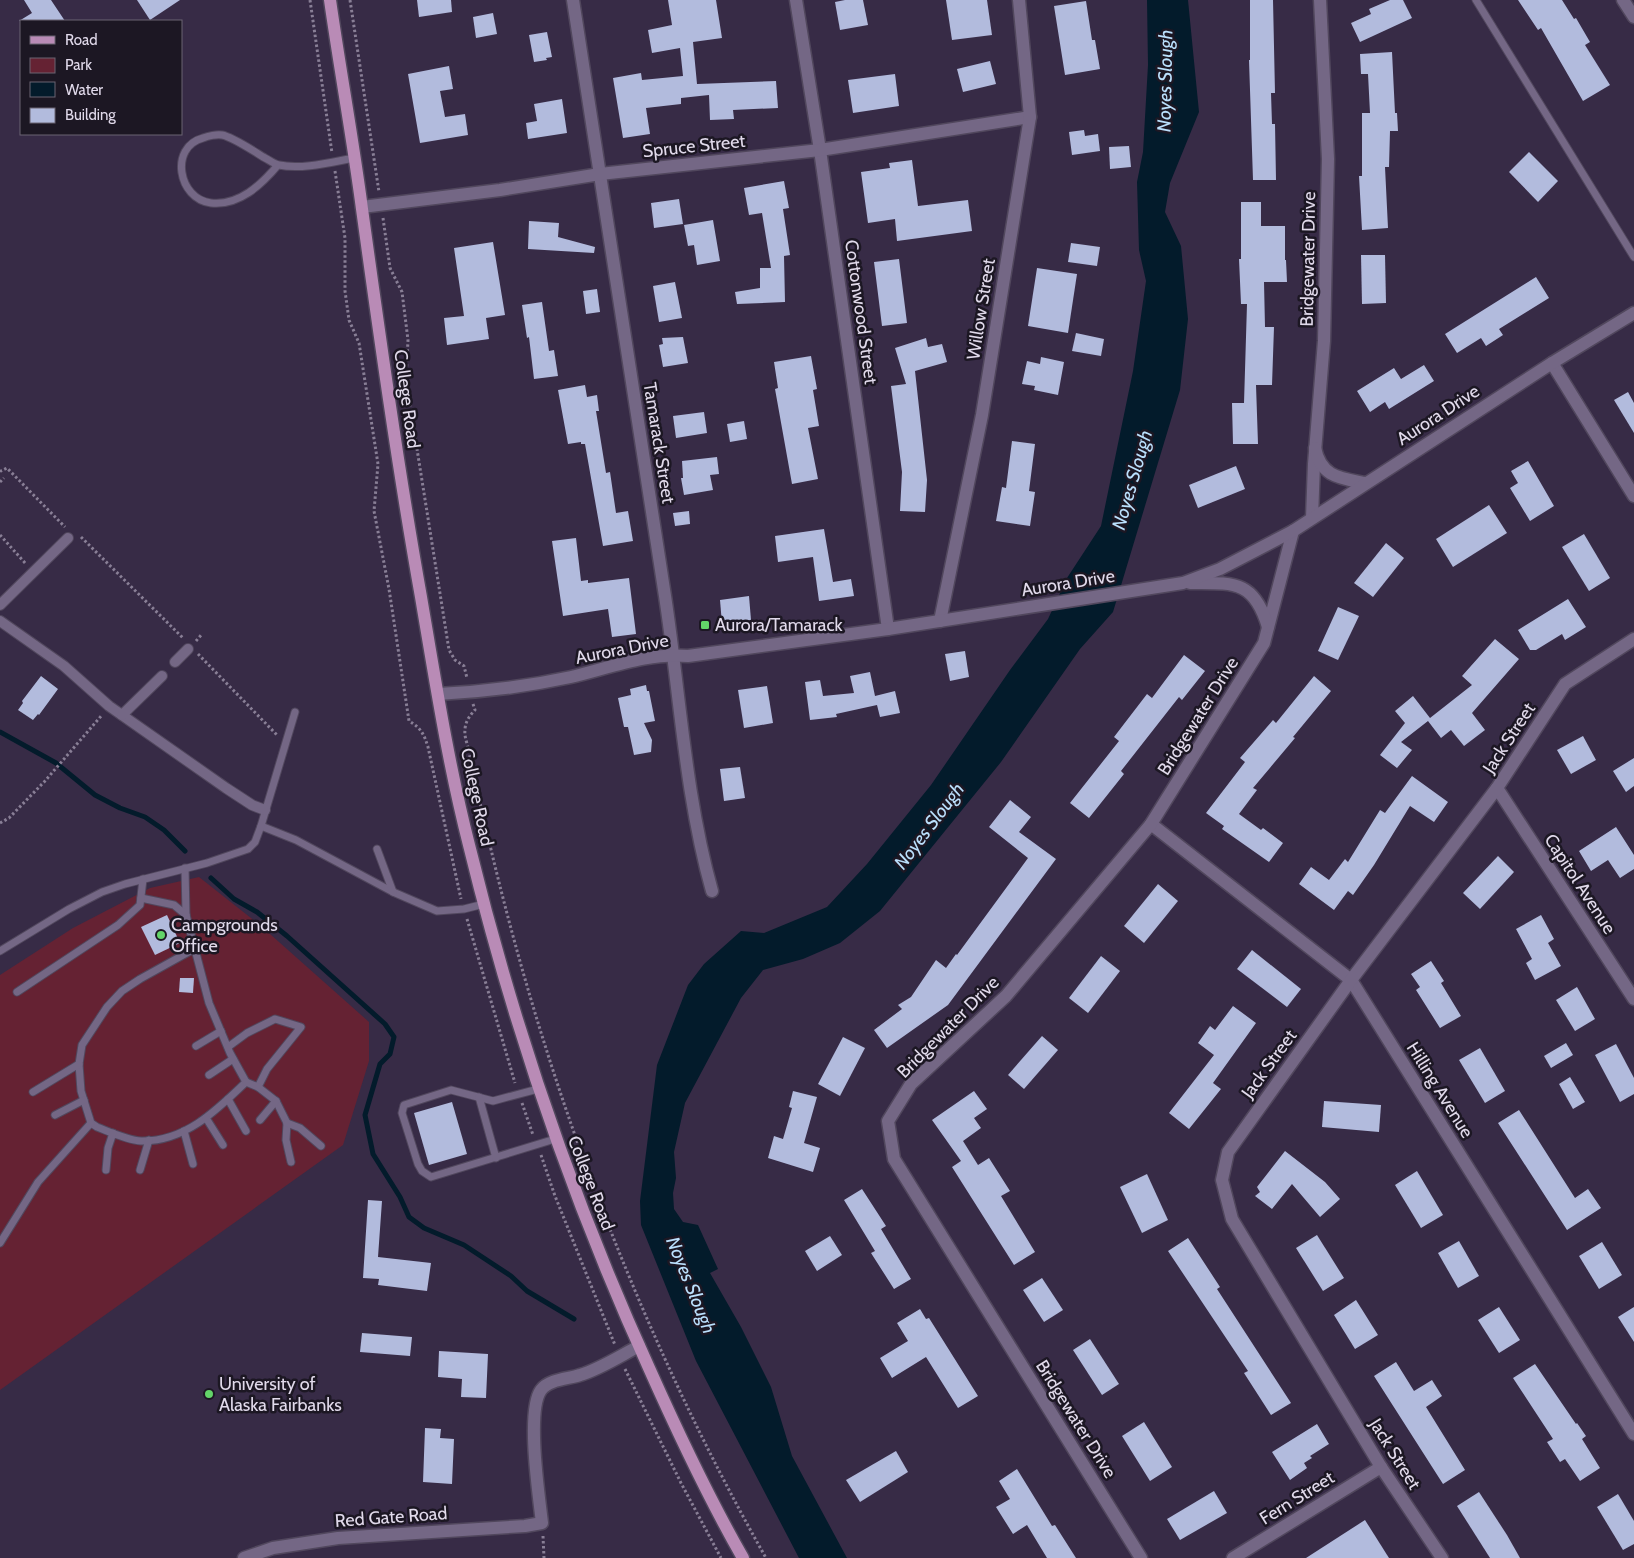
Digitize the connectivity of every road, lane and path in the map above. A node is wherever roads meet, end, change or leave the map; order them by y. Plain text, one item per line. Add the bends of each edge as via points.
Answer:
1 (330, 0) edge
2 (350, 0) edge
3 (573, 0) edge
4 (796, 0) edge
5 (1019, 0) edge
6 (1320, 0) edge
7 (1476, 0) edge
8 (1623, 0) edge
9 (1634, 17) edge
10 (1030, 117) junction
11 (820, 150) junction
12 (354, 158) junction
13 (278, 165) junction
14 (600, 174) junction
15 (381, 205) junction
16 (362, 207) junction
17 (1634, 257) edge
18 (1634, 313) edge
19 (1552, 363) junction
20 (1315, 448) junction
21 (0, 470) edge
22 (4, 478) dead end
23 (0, 482) edge
24 (1365, 483) junction
25 (1634, 496) edge
26 (1312, 518) junction
27 (1293, 531) junction
28 (0, 535) edge
29 (70, 536) junction
30 (33, 572) junction
31 (1183, 583) junction
32 (0, 605) edge
33 (0, 621) edge
34 (940, 621) junction
35 (1268, 627) junction
36 (888, 629) junction
37 (1634, 639) edge
38 (190, 647) junction
39 (674, 654) junction
40 (175, 662) dead end
41 (162, 676) dead end
42 (470, 692) junction
43 (438, 694) junction
44 (109, 706) junction
45 (295, 712) dead end
46 (122, 715) junction
47 (288, 740) junction
48 (1497, 788) junction
49 (265, 810) junction
50 (0, 823) edge
51 (1151, 824) junction
52 (261, 826) junction
53 (377, 849) dead end
54 (185, 868) junction
55 (143, 879) junction
56 (712, 891) dead end
57 (394, 892) junction
58 (141, 898) junction
59 (484, 904) junction
60 (186, 915) junction
61 (194, 949) junction
62 (0, 951) edge
63 (1352, 980) junction
64 (17, 992) dead end
65 (1634, 999) edge
66 (221, 1031) junction
67 (196, 1046) dead end
68 (228, 1048) junction
69 (233, 1059) junction
70 (80, 1064) junction
71 (209, 1075) dead end
72 (246, 1082) junction
73 (258, 1087) junction
74 (538, 1090) junction
75 (33, 1092) dead end
76 (478, 1098) junction
77 (228, 1099) junction
78 (84, 1100) junction
79 (276, 1101) junction
80 (55, 1115) dead end
81 (206, 1118) junction
82 (260, 1120) dead end
83 (91, 1123) junction
84 (287, 1123) junction
85 (184, 1131) junction
86 (246, 1131) dead end
87 (113, 1133) junction
88 (555, 1139) junction
89 (149, 1140) junction
90 (223, 1146) dead end
91 (321, 1146) dead end
92 (496, 1158) junction
93 (290, 1162) dead end
94 (193, 1164) dead end
95 (106, 1170) dead end
96 (140, 1170) dead end
97 (0, 1243) edge
98 (639, 1346) junction
99 (1634, 1434) edge
100 (1380, 1467) junction
101 (542, 1523) junction
102 (244, 1558) edge
103 (544, 1558) edge
104 (743, 1558) edge
105 (766, 1558) edge
106 (1141, 1558) edge
107 (1233, 1558) edge
108 (1442, 1558) edge

1 - 12 main road, College Road
2 - 15 path
3 - 14 street, Tamarack Street
4 - 11 street, Cottonwood Street
5 - 10 street, Willow Street
6 - 20 street, Bridgewater Drive via 1328,159 1324,341
7 - 17 lane
8 - 9 street
10 - 11 street, Spruce Street
10 - 34 street, Willow Street via 982,415
11 - 14 street, Spruce Street
11 - 36 street, Cottonwood Street
12 - 13 lane via 306,166
12 - 16 main road, College Road
13 - 13 lane via 221,134 202,138 188,146 182,156 181,171 190,193 212,203 242,196 262,184
14 - 15 street, Spruce Street
14 - 39 street, Tamarack Street
15 - 16 street, Spruce Street
15 - 42 path via 390,268 402,292 408,340 406,380 449,650 464,666
16 - 43 main road, College Road via 392,423
18 - 19 street, Aurora Drive
19 - 24 street, Aurora Drive
19 - 25 street
20 - 24 street via 1317,459 1325,470 1340,478
20 - 26 street, Bridgewater Drive
21 - 29 path via 7,468
22 - 23 path
24 - 26 street, Aurora Drive
26 - 27 street, Aurora Drive
27 - 31 street, Aurora Drive via 1220,569
27 - 35 street, Bridgewater Drive
28 - 30 path
29 - 30 street
29 - 38 path via 77,533
30 - 32 street
31 - 34 street, Aurora Drive
31 - 35 street via 1230,584 1252,594 1264,611
33 - 44 street via 64,666
34 - 36 street, Aurora Drive
35 - 51 street, Bridgewater Drive via 1264,643
36 - 39 street, Aurora Drive via 688,656
37 - 48 street, Jack Street via 1565,684
38 - 40 street
38 - 47 path via 276,735
39 - 42 street, Aurora Drive via 570,677
39 - 56 street, Tamarack Street via 688,773 702,856
41 - 46 street
42 - 43 street, Aurora Drive
42 - 105 path via 475,710 464,730 536,1020 600,1202 651,1326 712,1456
43 - 59 main road, College Road
44 - 46 street
44 - 50 path via 44,781 9,818
45 - 47 lane
46 - 49 street via 226,788
47 - 49 lane
48 - 63 street, Jack Street
48 - 65 street, Capitol Avenue
49 - 52 lane
51 - 63 street, Hilling Avenue
51 - 106 street, Bridgewater Drive via 1006,996 911,1084 888,1121 894,1159
52 - 54 lane via 255,842 248,849
52 - 57 lane via 296,840
53 - 57 lane
54 - 55 lane
54 - 60 lane
55 - 58 lane
55 - 62 lane via 102,892
57 - 59 lane via 437,910
58 - 60 lane via 174,906
58 - 64 lane via 140,905 118,925
59 - 74 main road, College Road
60 - 61 lane
61 - 66 lane via 209,1003
61 - 70 lane via 122,991 107,1007 82,1045
63 - 99 street, Hilling Avenue
63 - 100 street, Jack Street via 1228,1152 1222,1180 1232,1219
66 - 67 lane
66 - 68 lane
68 - 69 lane
68 - 73 lane via 247,1033 275,1019 301,1027 267,1069
69 - 71 lane
69 - 72 lane
70 - 75 lane
70 - 78 lane
72 - 73 lane
72 - 77 lane
73 - 79 lane
74 - 76 lane via 493,1101
74 - 88 main road, College Road
76 - 92 lane
76 - 92 lane via 452,1090 404,1105 402,1113 418,1164 431,1177
77 - 81 lane
77 - 86 lane
78 - 80 lane
78 - 83 lane
79 - 82 lane
79 - 84 lane
81 - 85 lane
81 - 90 lane
83 - 87 lane
83 - 97 lane via 38,1182
84 - 91 lane via 300,1128
84 - 93 lane
85 - 89 lane via 174,1137
85 - 94 lane
87 - 89 lane via 141,1141
87 - 95 lane
88 - 92 lane
88 - 98 main road, College Road
89 - 96 lane
98 - 101 street via 581,1375 555,1381 542,1389 535,1415
98 - 104 main road, College Road via 684,1447
100 - 107 street, Fern Street
100 - 108 street, Jack Street
101 - 102 street, Red Gate Road via 338,1538 273,1548
101 - 103 path

